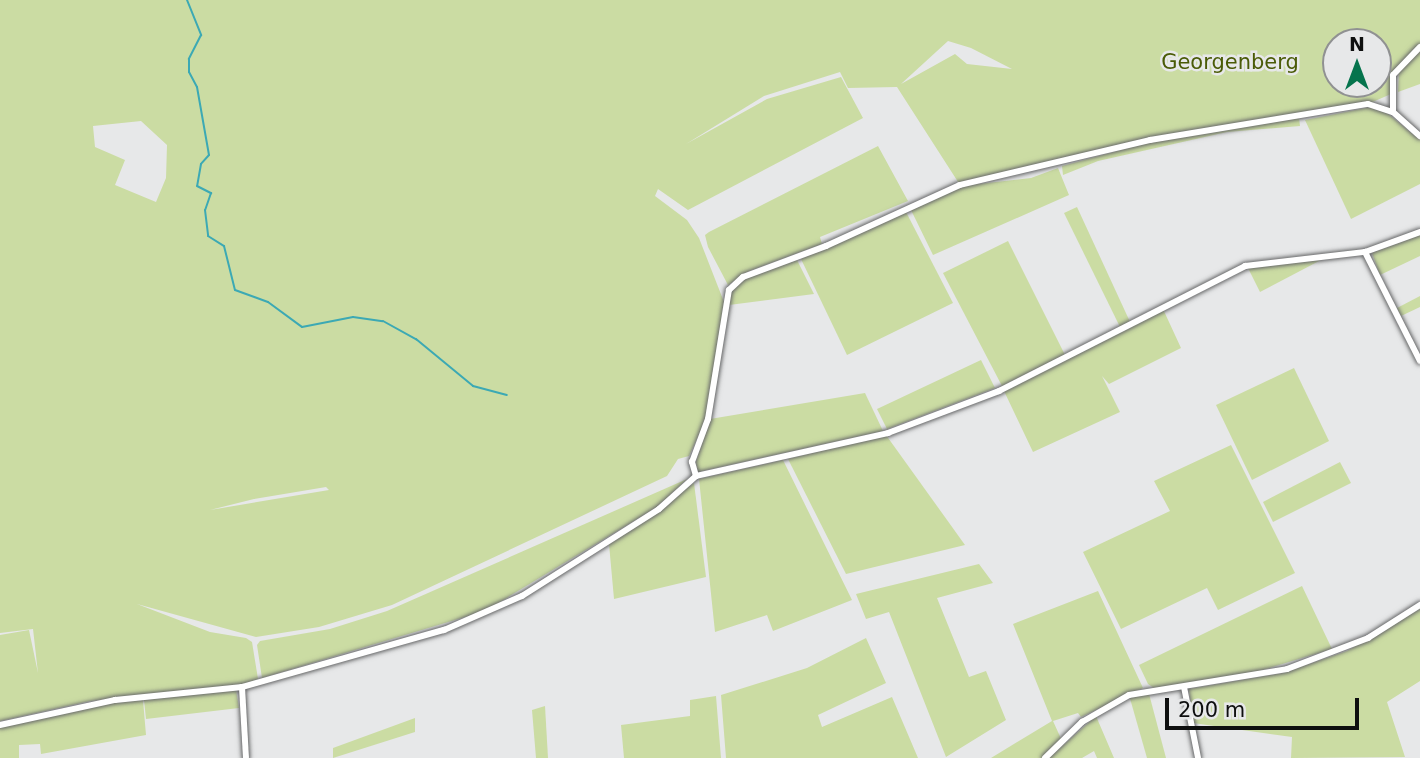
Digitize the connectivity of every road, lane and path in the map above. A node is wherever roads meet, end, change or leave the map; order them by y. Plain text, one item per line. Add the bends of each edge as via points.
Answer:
1 (1420, 47) edge
2 (1393, 112) junction
3 (1420, 136) edge
4 (1420, 232) edge
5 (1365, 252) junction
6 (1420, 360) edge
7 (696, 476) junction
8 (1420, 605) edge
9 (242, 687) junction
10 (1184, 687) junction
11 (0, 725) edge
12 (246, 758) edge
13 (1045, 758) edge
14 (1198, 758) edge

1 - 2 street via 1393,75
2 - 3 street
2 - 7 street via 1368,104 1248,121 1059,165 1006,171 913,203 825,246 743,277 729,290 708,419 692,462
4 - 5 street
5 - 6 street
5 - 7 street via 1245,266 1214,278 1067,359 888,433
7 - 9 street via 659,509 488,612
8 - 10 street via 1368,638 1287,669
9 - 11 street via 115,700
9 - 12 street
10 - 13 street via 1148,690 1113,702 1083,722
10 - 14 street

